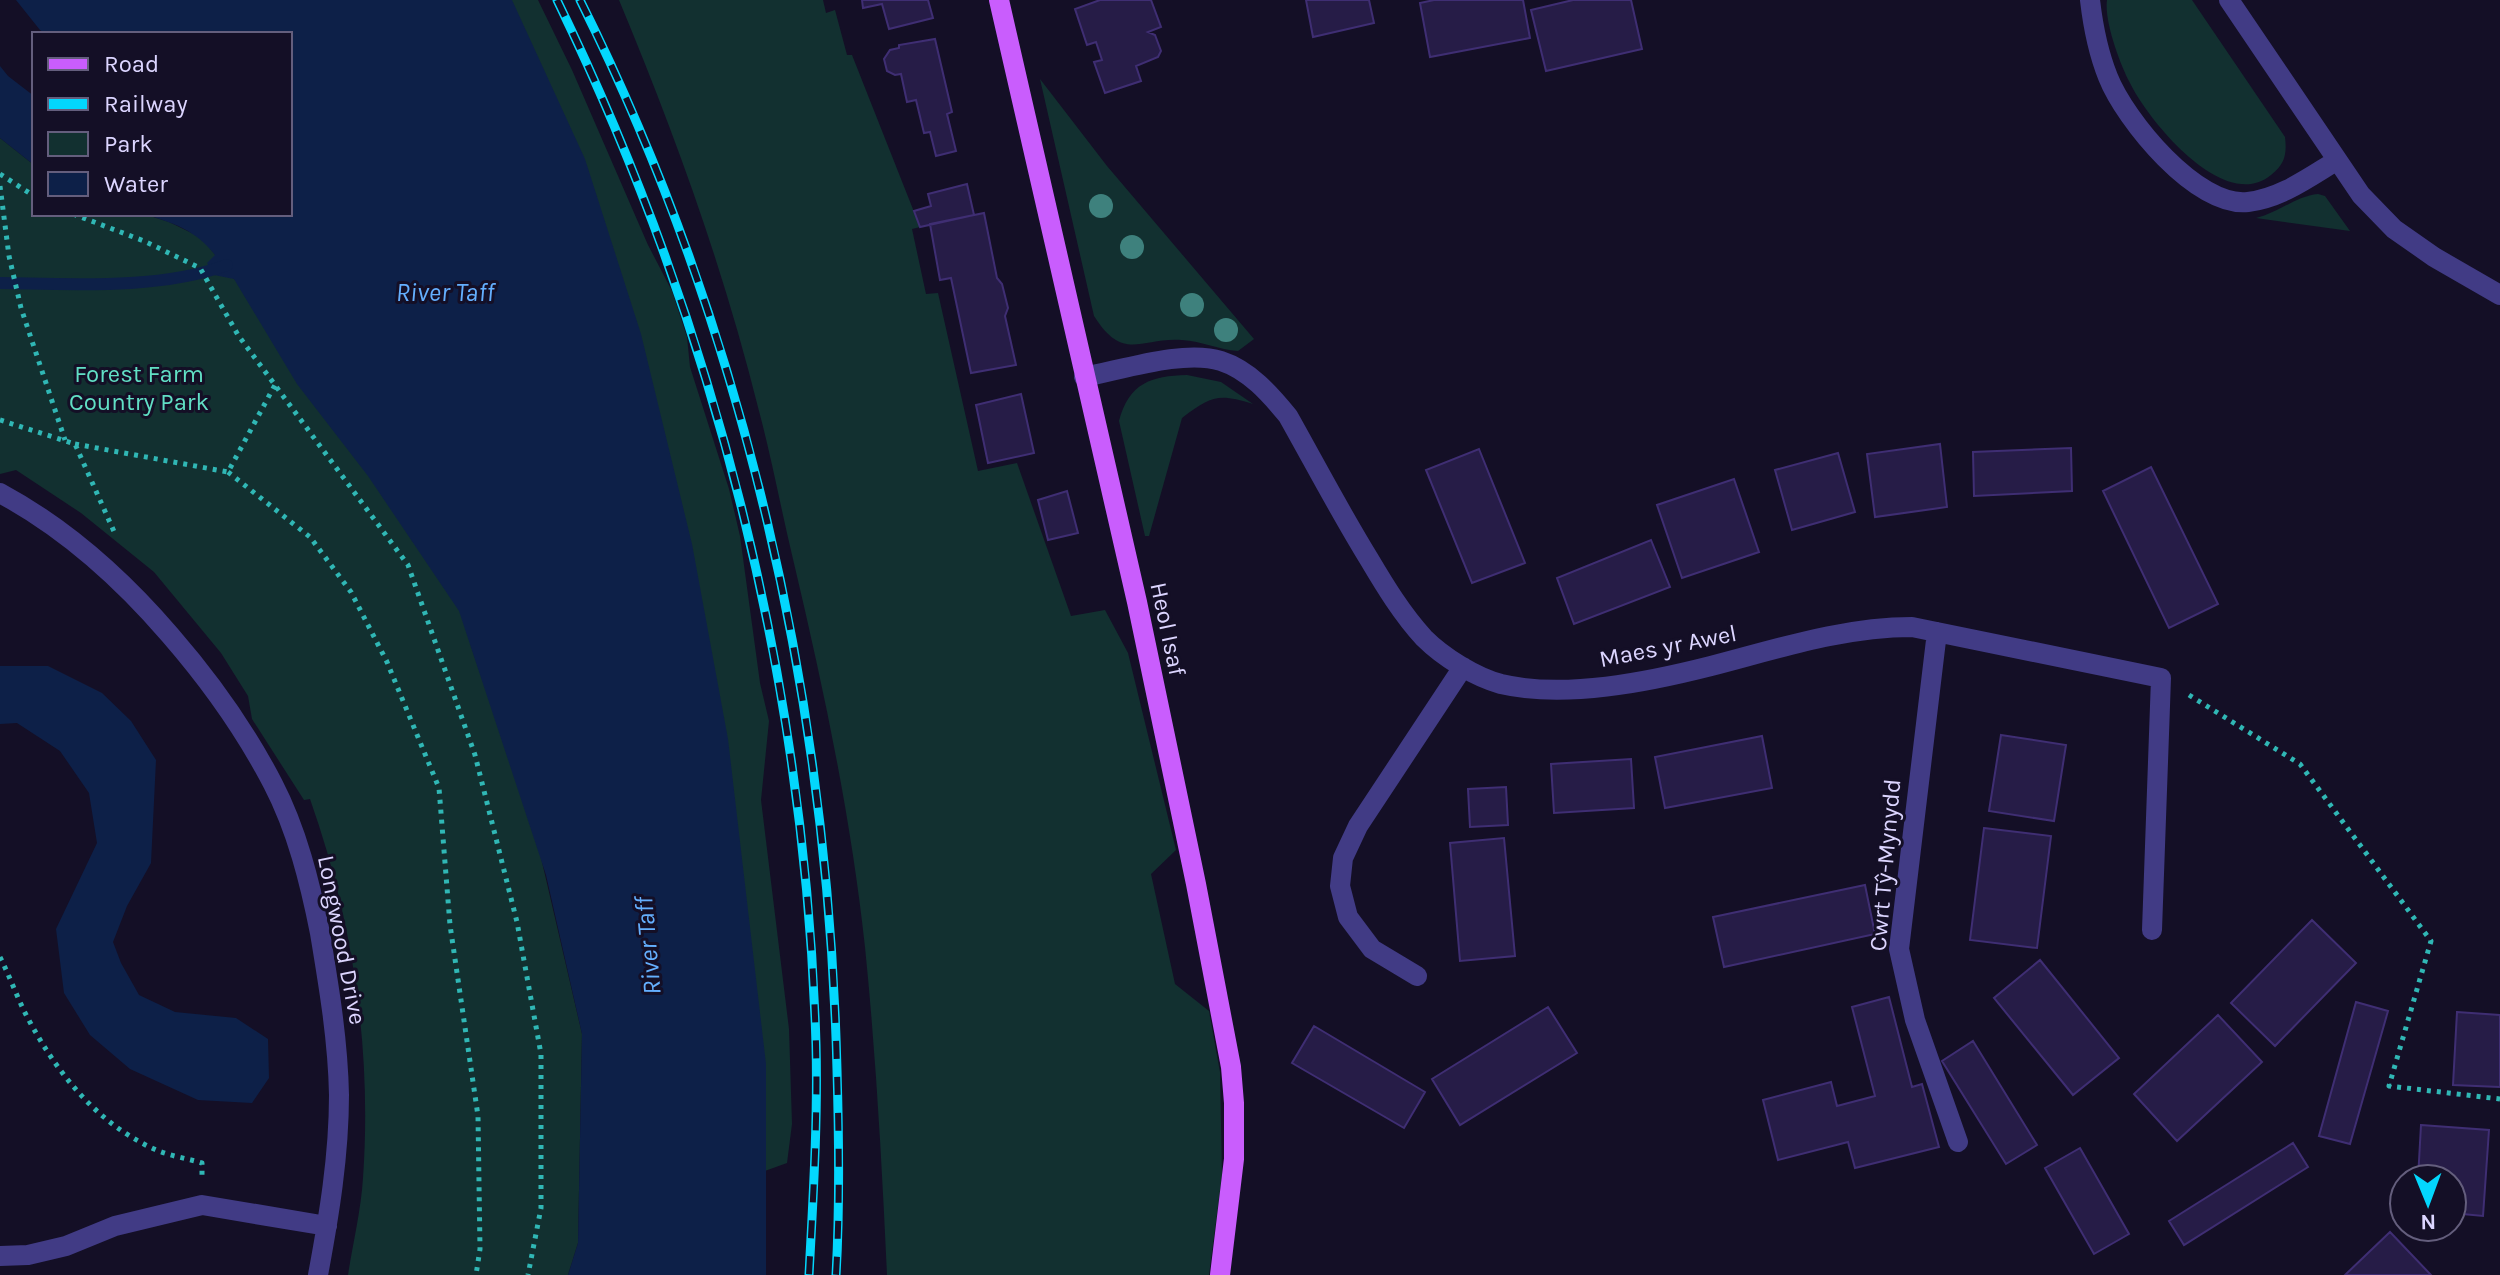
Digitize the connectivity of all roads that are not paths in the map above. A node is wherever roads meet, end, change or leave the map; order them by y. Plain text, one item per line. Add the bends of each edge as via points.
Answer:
1 (999, 0) edge
2 (2090, 0) edge
3 (2229, 0) edge
4 (2336, 161) junction
5 (2500, 295) edge
6 (1084, 377) junction
7 (0, 493) edge
8 (1937, 632) junction
9 (1463, 667) junction
10 (2152, 930) dead end
11 (1417, 976) dead end
12 (1958, 1142) dead end
13 (327, 1226) junction
14 (0, 1256) edge
15 (318, 1275) edge
16 (1220, 1275) edge

1 - 6 main road, Heol Isaf
2 - 4 street via 2109,79 2125,108 2153,146 2217,197 2245,203 2278,195
3 - 4 street
4 - 5 street via 2394,229
6 - 9 street, Maes yr Awel via 1191,358 1220,360 1244,373 1288,416 1393,600 1425,639
6 - 16 main road, Heol Isaf via 1137,602 1231,1067 1234,1159
7 - 13 street, Longwood Drive via 92,554 140,602 197,667 274,785 315,905 334,1023 338,1124
8 - 9 street, Maes yr Awel via 1912,627 1842,633 1687,672 1552,690 1500,683
8 - 10 street, Maes yr Awel via 2161,678
8 - 12 street, Cwrt Tŷ-Mynydd via 1899,949 1915,1020
9 - 11 street via 1358,826 1343,858 1340,886 1348,917 1372,949
13 - 14 street via 202,1205 115,1226 66,1246
13 - 15 street, Longwood Drive

